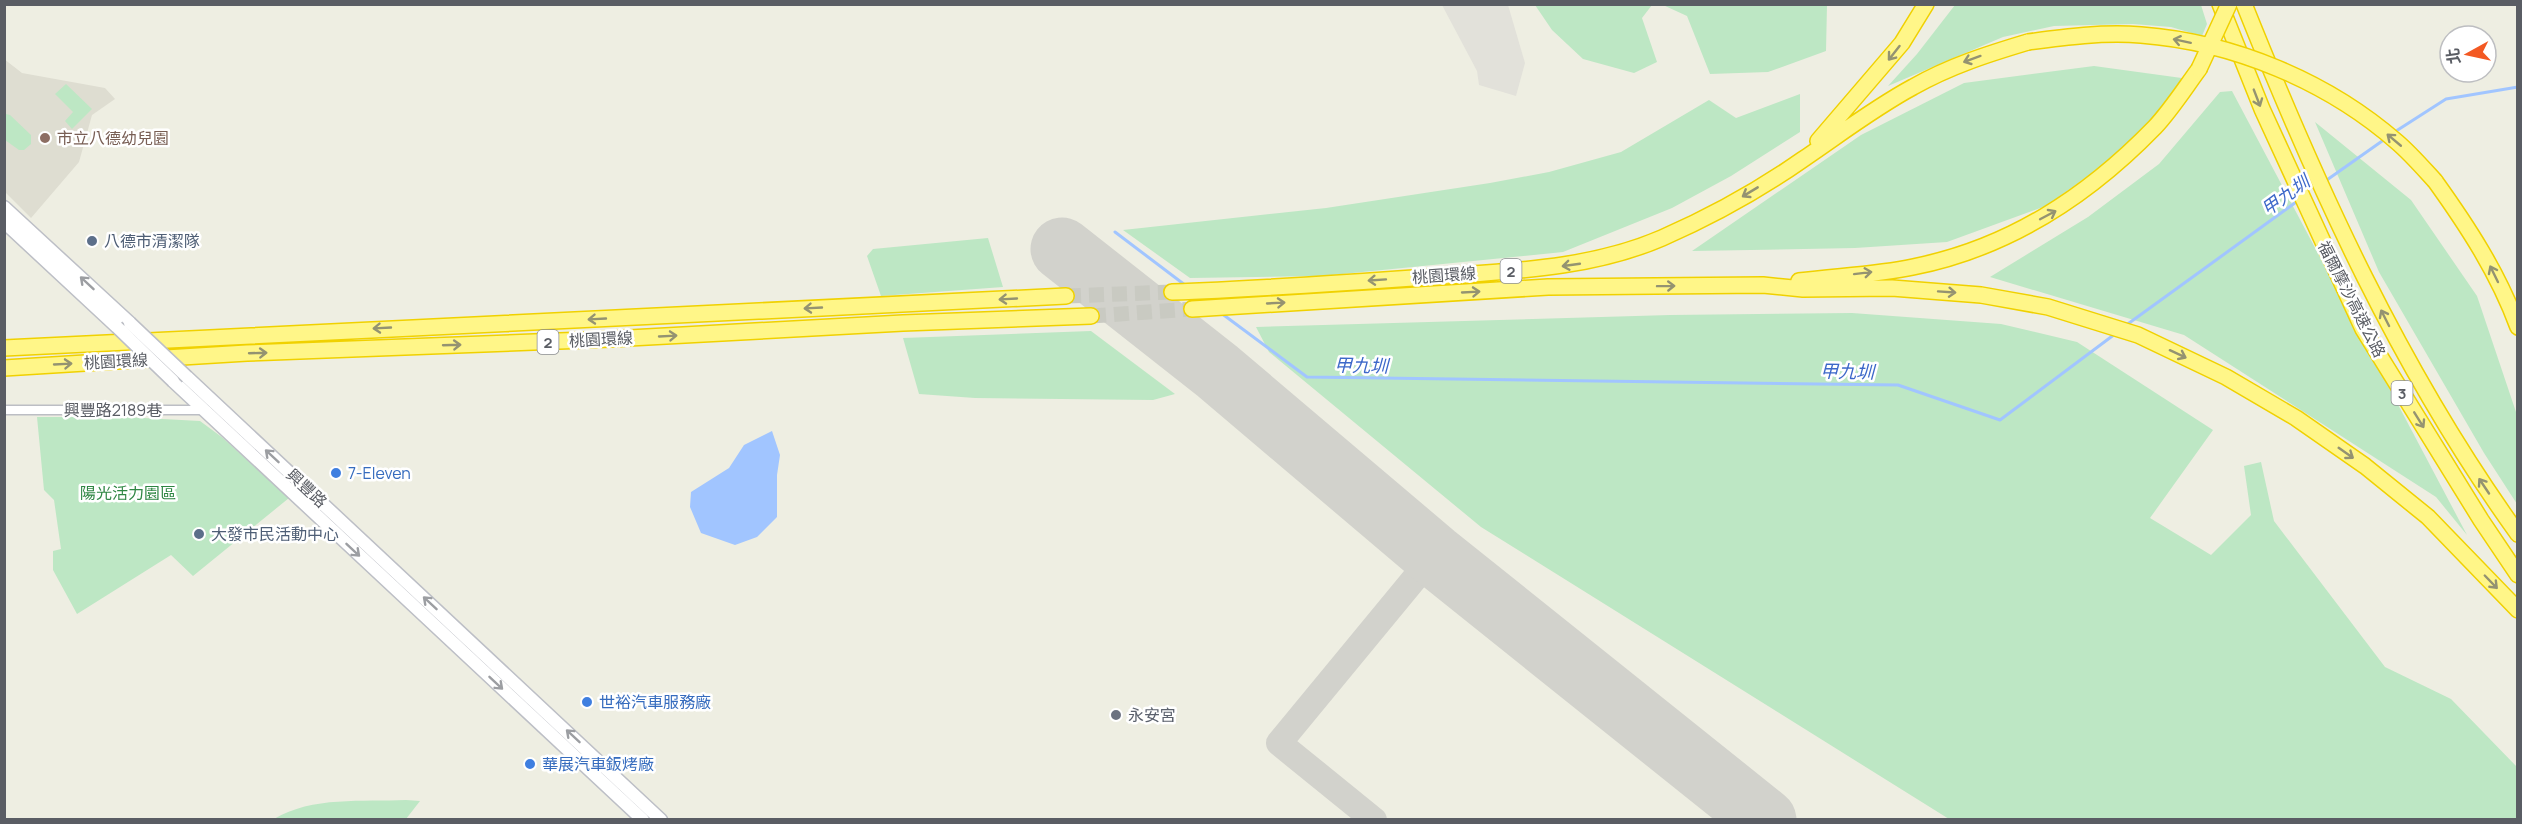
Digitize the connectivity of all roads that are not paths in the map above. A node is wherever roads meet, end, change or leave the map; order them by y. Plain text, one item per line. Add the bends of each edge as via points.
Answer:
1 (1926, 4) edge
2 (2220, 4) edge
3 (2229, 4) edge
4 (2244, 4) edge
5 (1800, 162) junction
6 (4, 207) edge
7 (4, 222) edge
8 (1763, 285) junction
9 (1172, 292) tunnel mouth
10 (1066, 296) tunnel mouth
11 (1192, 309) tunnel mouth
12 (1091, 316) tunnel mouth
13 (2517, 327) edge
14 (4, 348) edge
15 (4, 368) edge
16 (222, 409) junction
17 (4, 410) edge
18 (204, 410) junction
19 (2517, 534) edge
20 (2517, 575) edge
21 (2517, 610) edge
22 (643, 819) edge
23 (661, 819) edge

1 -> 5 highway via 1902,43
2 -> 20 highway, 福爾摩沙高速公路 / 3 via 2262,109 2363,329
8 -> 3 highway, bridge via 1913,267 1964,253 2061,208 2100,179 2156,126 2199,69
19 -> 4 highway, 福爾摩沙高速公路 / 3 via 2454,440 2386,321 2282,97
5 -> 9 highway, 桃園環線 / 2 via 1717,212 1660,239 1581,263 1513,271
13 -> 5 highway, bridge via 2475,237 2435,181 2397,142 2350,106 2283,70 2219,49 2140,34 2087,34 2028,42 1970,59 1913,86
16 -> 6 main road, 興豐路, bridge
7 - 18 main road, 興豐路, bridge
11 -> 8 highway, 桃園環線 / 2 via 1548,287
8 -> 21 highway via 1981,295 2048,307 2138,335 2226,377 2296,418 2365,466 2428,517
10 -> 14 highway, 桃園環線 / 2
15 -> 12 highway, 桃園環線 / 2 via 247,353
16 - 18 street, 興豐路2189巷
23 -> 16 main road, 興豐路
17 - 18 street, 興豐路2189巷
18 -> 22 main road, 興豐路

